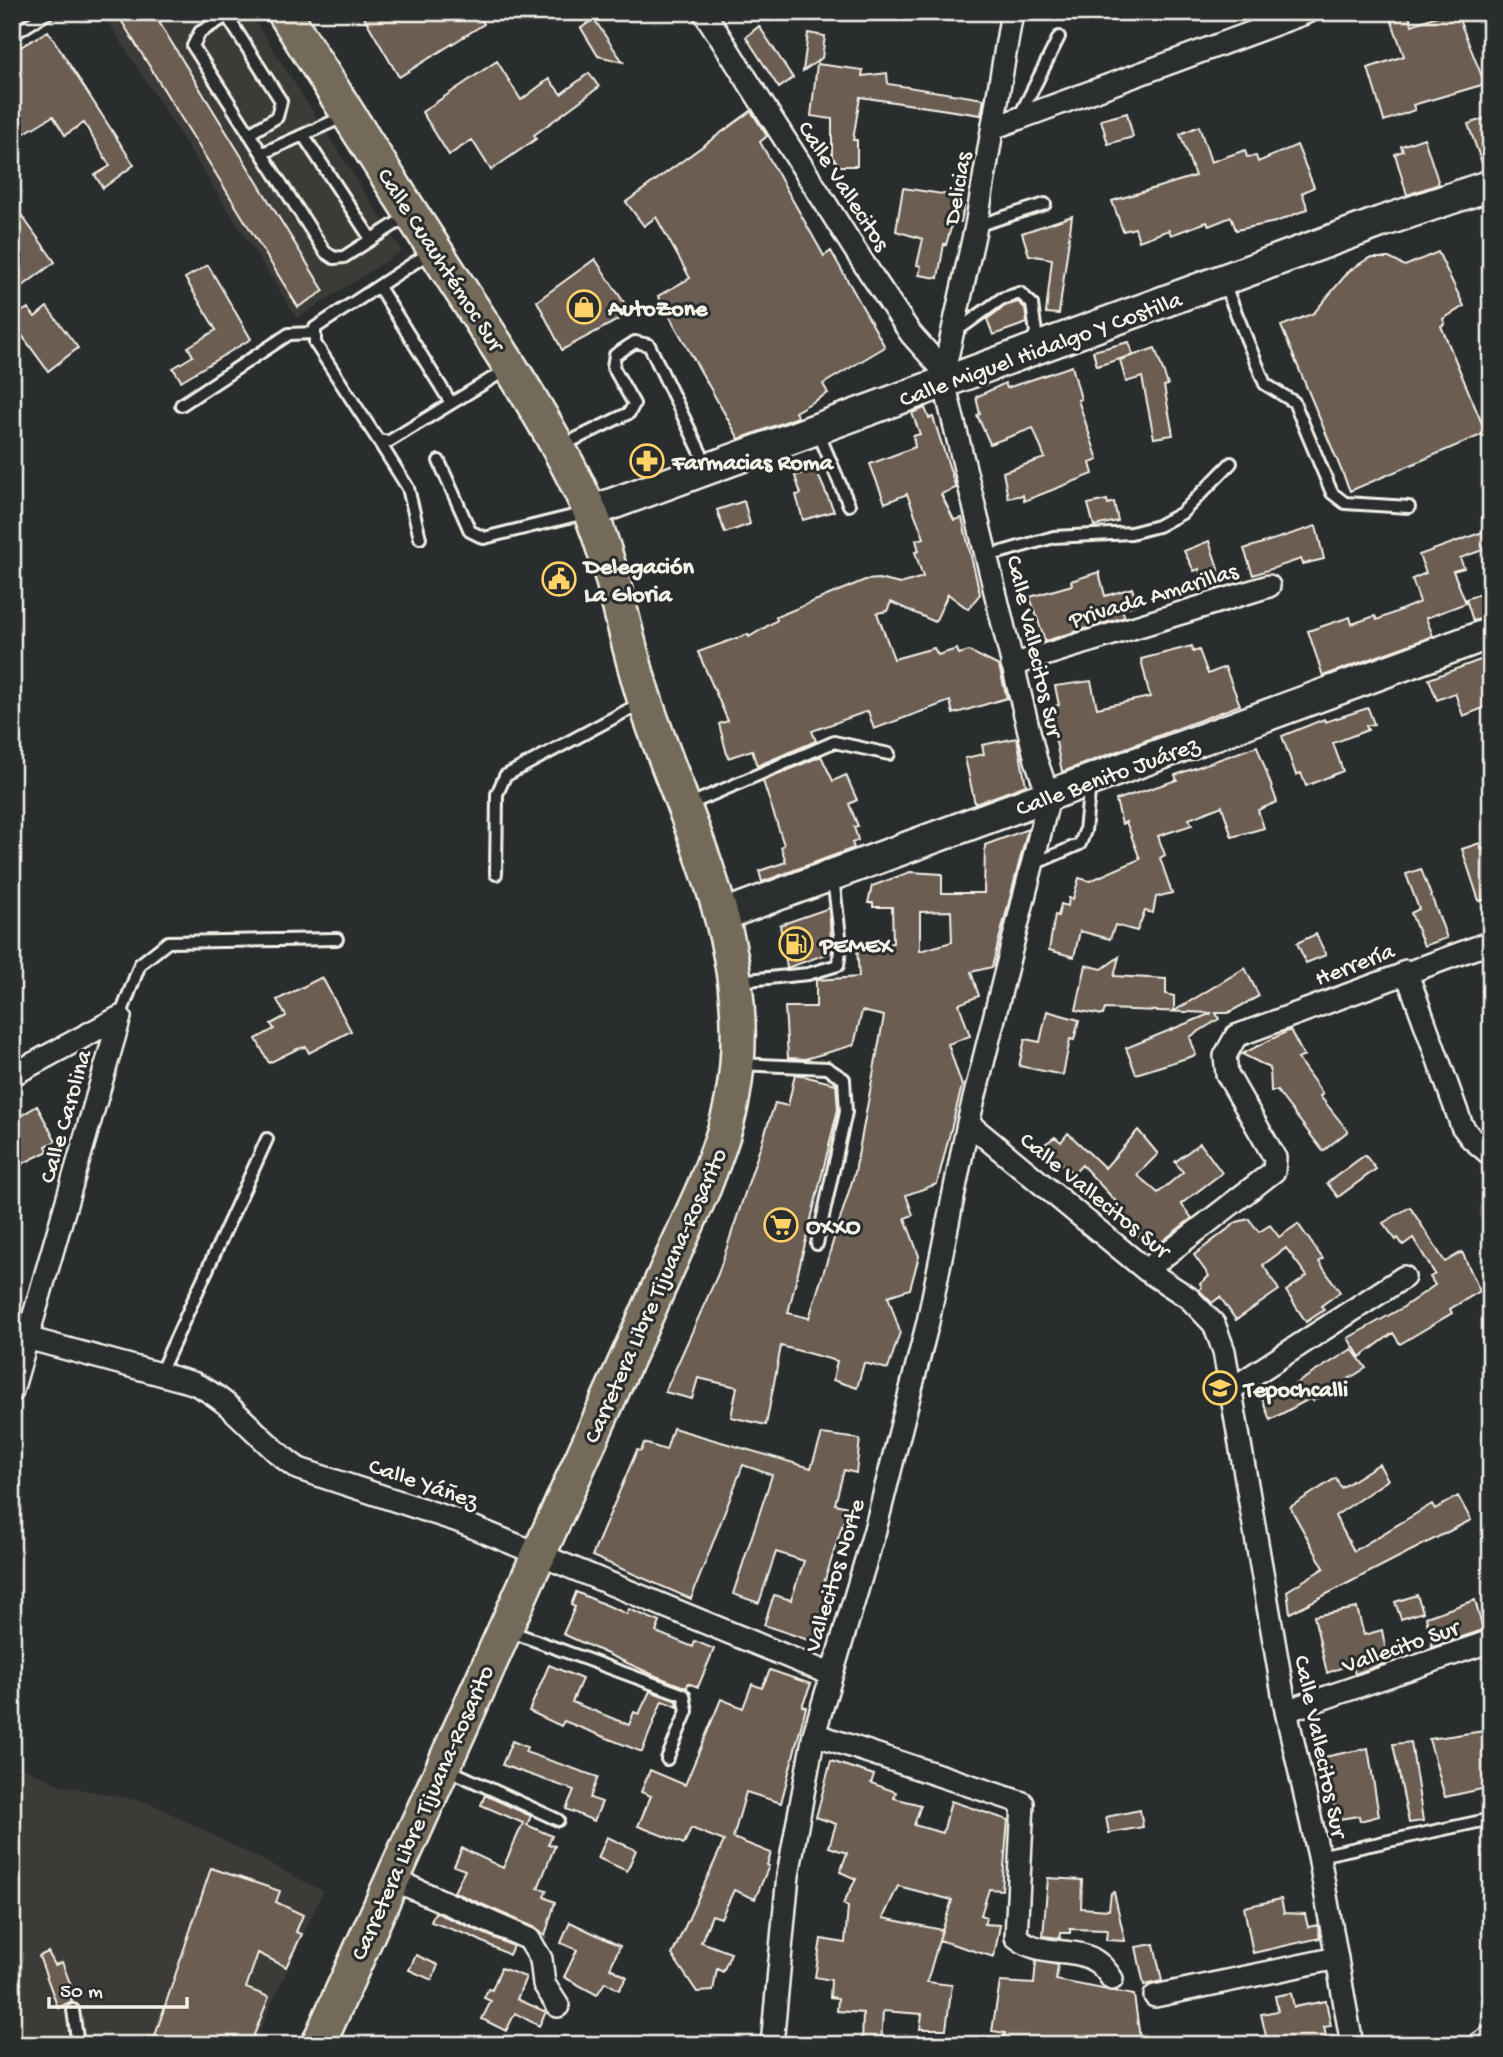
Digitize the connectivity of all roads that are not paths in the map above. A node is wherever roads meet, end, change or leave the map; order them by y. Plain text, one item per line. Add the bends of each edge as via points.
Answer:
1 (49, 12) edge
2 (284, 12) edge
3 (704, 12) edge
4 (1012, 12) edge
5 (1308, 12) edge
6 (231, 14) edge
7 (12, 35) edge
8 (1059, 37) dead end
9 (349, 115) junction
10 (1017, 119) junction
11 (993, 128) junction
12 (249, 134) junction
13 (303, 135) junction
14 (263, 153) junction
15 (1491, 185) edge
16 (1045, 204) dead end
17 (411, 214) junction
18 (976, 226) junction
19 (372, 239) junction
20 (434, 249) junction
21 (1223, 281) junction
22 (379, 287) junction
23 (313, 333) junction
24 (952, 333) junction
25 (1026, 353) junction
26 (511, 367) junction
27 (944, 377) junction
28 (451, 403) junction
29 (181, 404) dead end
30 (817, 429) junction
31 (378, 440) junction
32 (559, 447) junction
33 (439, 461) dead end
34 (1231, 463) dead end
35 (709, 470) junction
36 (849, 505) dead end
37 (1409, 507) dead end
38 (590, 512) junction
39 (419, 538) dead end
40 (988, 556) junction
41 (1269, 586) dead end
42 (1491, 633) edge
43 (1012, 665) junction
44 (645, 701) junction
45 (889, 754) dead end
46 (1091, 782) junction
47 (1049, 797) junction
48 (685, 806) junction
49 (1034, 864) junction
50 (496, 874) dead end
51 (832, 875) junction
52 (723, 915) junction
53 (337, 939) dead end
54 (1491, 942) edge
55 (1406, 971) junction
56 (735, 981) junction
57 (120, 1017) junction
58 (736, 1064) junction
59 (12, 1075) edge
60 (968, 1123) junction
61 (267, 1139) dead end
62 (1491, 1155) edge
63 (817, 1244) dead end
64 (1146, 1270) junction
65 (1404, 1278) dead end
66 (20, 1335) edge
67 (160, 1373) junction
68 (1230, 1390) junction
69 (12, 1391) edge
70 (541, 1553) junction
71 (503, 1629) junction
72 (1491, 1641) edge
73 (830, 1675) junction
74 (1286, 1711) junction
75 (814, 1734) junction
76 (667, 1759) dead end
77 (442, 1767) junction
78 (1491, 1819) edge
79 (558, 1820) dead end
80 (1319, 1856) junction
81 (392, 1879) junction
82 (1337, 1958) junction
83 (1112, 1979) dead end
84 (1154, 1996) dead end
85 (558, 2006) dead end
86 (74, 2010) dead end
87 (1491, 2036) edge
88 (78, 2045) edge
89 (318, 2045) edge
90 (772, 2045) edge
91 (1352, 2045) edge
92 (1478, 2045) edge

1 - 7 lane
2 - 9 main road, Calle Cuauhtémoc Sur
3 - 27 street, Calle Vallecitos via 878,284
4 - 11 street, Delicias
5 - 10 street
6 - 12 lane via 281,101 277,117
6 - 12 lane via 196,36 193,46
8 - 10 lane
9 - 13 lane
9 - 17 main road, Calle Cuauhtémoc Sur
10 - 11 street
11 - 18 street, Delicias
12 - 14 lane
13 - 14 lane
13 - 19 lane
14 - 19 lane via 329,256 344,257
15 - 21 street, Calle Miguel Hidalgo Y Costilla
16 - 18 lane
17 - 19 lane
17 - 20 main road, Calle Cuauhtémoc Sur
18 - 24 street, Delicias
20 - 22 lane
20 - 26 main road, Calle Cuauhtémoc Sur
21 - 25 street, Calle Miguel Hidalgo Y Costilla
21 - 37 lane via 1265,384 1294,402 1332,493 1345,503
22 - 23 lane via 319,324
22 - 28 lane
23 - 29 lane via 289,334
23 - 31 lane
24 - 25 lane via 1001,299 1020,293 1032,304 1036,333
24 - 27 street, Delicias
25 - 27 street, Calle Miguel Hidalgo Y Costilla
26 - 28 lane
26 - 32 main road, Calle Cuauhtémoc Sur
27 - 30 street, Calle Miguel Hidalgo Y Costilla
27 - 40 street, Calle Vallecitos Sur
28 - 31 lane via 393,441
30 - 35 street, Calle Miguel Hidalgo Y Costilla
30 - 36 lane
31 - 39 lane via 408,488
32 - 35 lane via 629,414 634,404 613,367 615,355 635,342 649,345
32 - 38 main road, Calle Cuauhtémoc Sur
33 - 38 lane via 470,531 484,538
34 - 40 lane via 1182,513 1158,526 1131,533 1054,537
35 - 38 street, Calle Miguel Hidalgo Y Costilla
38 - 44 main road, Carretera Libre Tijuana-Rosarito
40 - 43 street, Calle Vallecitos Sur
41 - 43 street, Privada Amarillas
42 - 46 street, Calle Benito Juárez
43 - 47 street, Calle Vallecitos Sur
44 - 48 main road, Carretera Libre Tijuana-Rosarito
44 - 50 lane via 505,776 497,794
45 - 48 lane via 834,742
46 - 47 street, Calle Benito Juárez
46 - 49 lane via 1080,844
47 - 49 street, Calle Vallecitos Sur
47 - 51 street, Calle Benito Juárez
48 - 52 main road, Carretera Libre Tijuana-Rosarito
49 - 60 street, Calle Vallecitos Sur
51 - 52 street, Calle Benito Juárez
51 - 56 lane via 841,944 838,965 808,974
52 - 56 main road, Carretera Libre Tijuana-Rosarito
53 - 57 lane via 168,942 140,964
54 - 55 street, Herrería
55 - 62 street via 1462,1125
55 - 64 street, Herrería via 1236,1036 1225,1056 1227,1074 1275,1158 1274,1171
56 - 58 main road, Carretera Libre Tijuana-Rosarito
57 - 59 street
57 - 66 street, Calle Carolina
58 - 63 lane via 827,1068 844,1079 846,1112
58 - 70 main road, Carretera Libre Tijuana-Rosarito via 725,1132 704,1186
60 - 64 street, Calle Vallecitos Sur
60 - 73 street, Vallecitos Norte via 925,1335 875,1530
61 - 67 lane
64 - 68 street, Calle Vallecitos Sur via 1189,1298 1214,1324 1224,1350
65 - 68 street
66 - 67 street, Calle Yáñez
66 - 69 street, Calle Carolina
67 - 70 street, Calle Yáñez via 215,1393 279,1456 299,1469 394,1497
68 - 74 street, Calle Vallecitos Sur
70 - 71 main road, Carretera Libre Tijuana-Rosarito
70 - 73 street, Calle Yáñez
71 - 76 lane via 684,1695 687,1711
71 - 77 main road, Carretera Libre Tijuana-Rosarito
72 - 74 street, Vallecito Sur
73 - 75 street, Vallecitos Norte
74 - 80 street, Calle Vallecitos Sur
75 - 83 street via 1023,1803 1016,1937 1029,1948 1086,1956
75 - 90 street, Vallecitos Norte via 788,1875
77 - 79 lane
77 - 81 main road, Carretera Libre Tijuana-Rosarito
78 - 80 lane
80 - 82 street, Calle Vallecitos Sur
81 - 85 street via 529,1939 541,1959 544,1984
81 - 89 main road, Carretera Libre Tijuana-Rosarito
82 - 84 street
82 - 91 street, Calle Vallecitos Sur
86 - 88 lane
87 - 92 street

